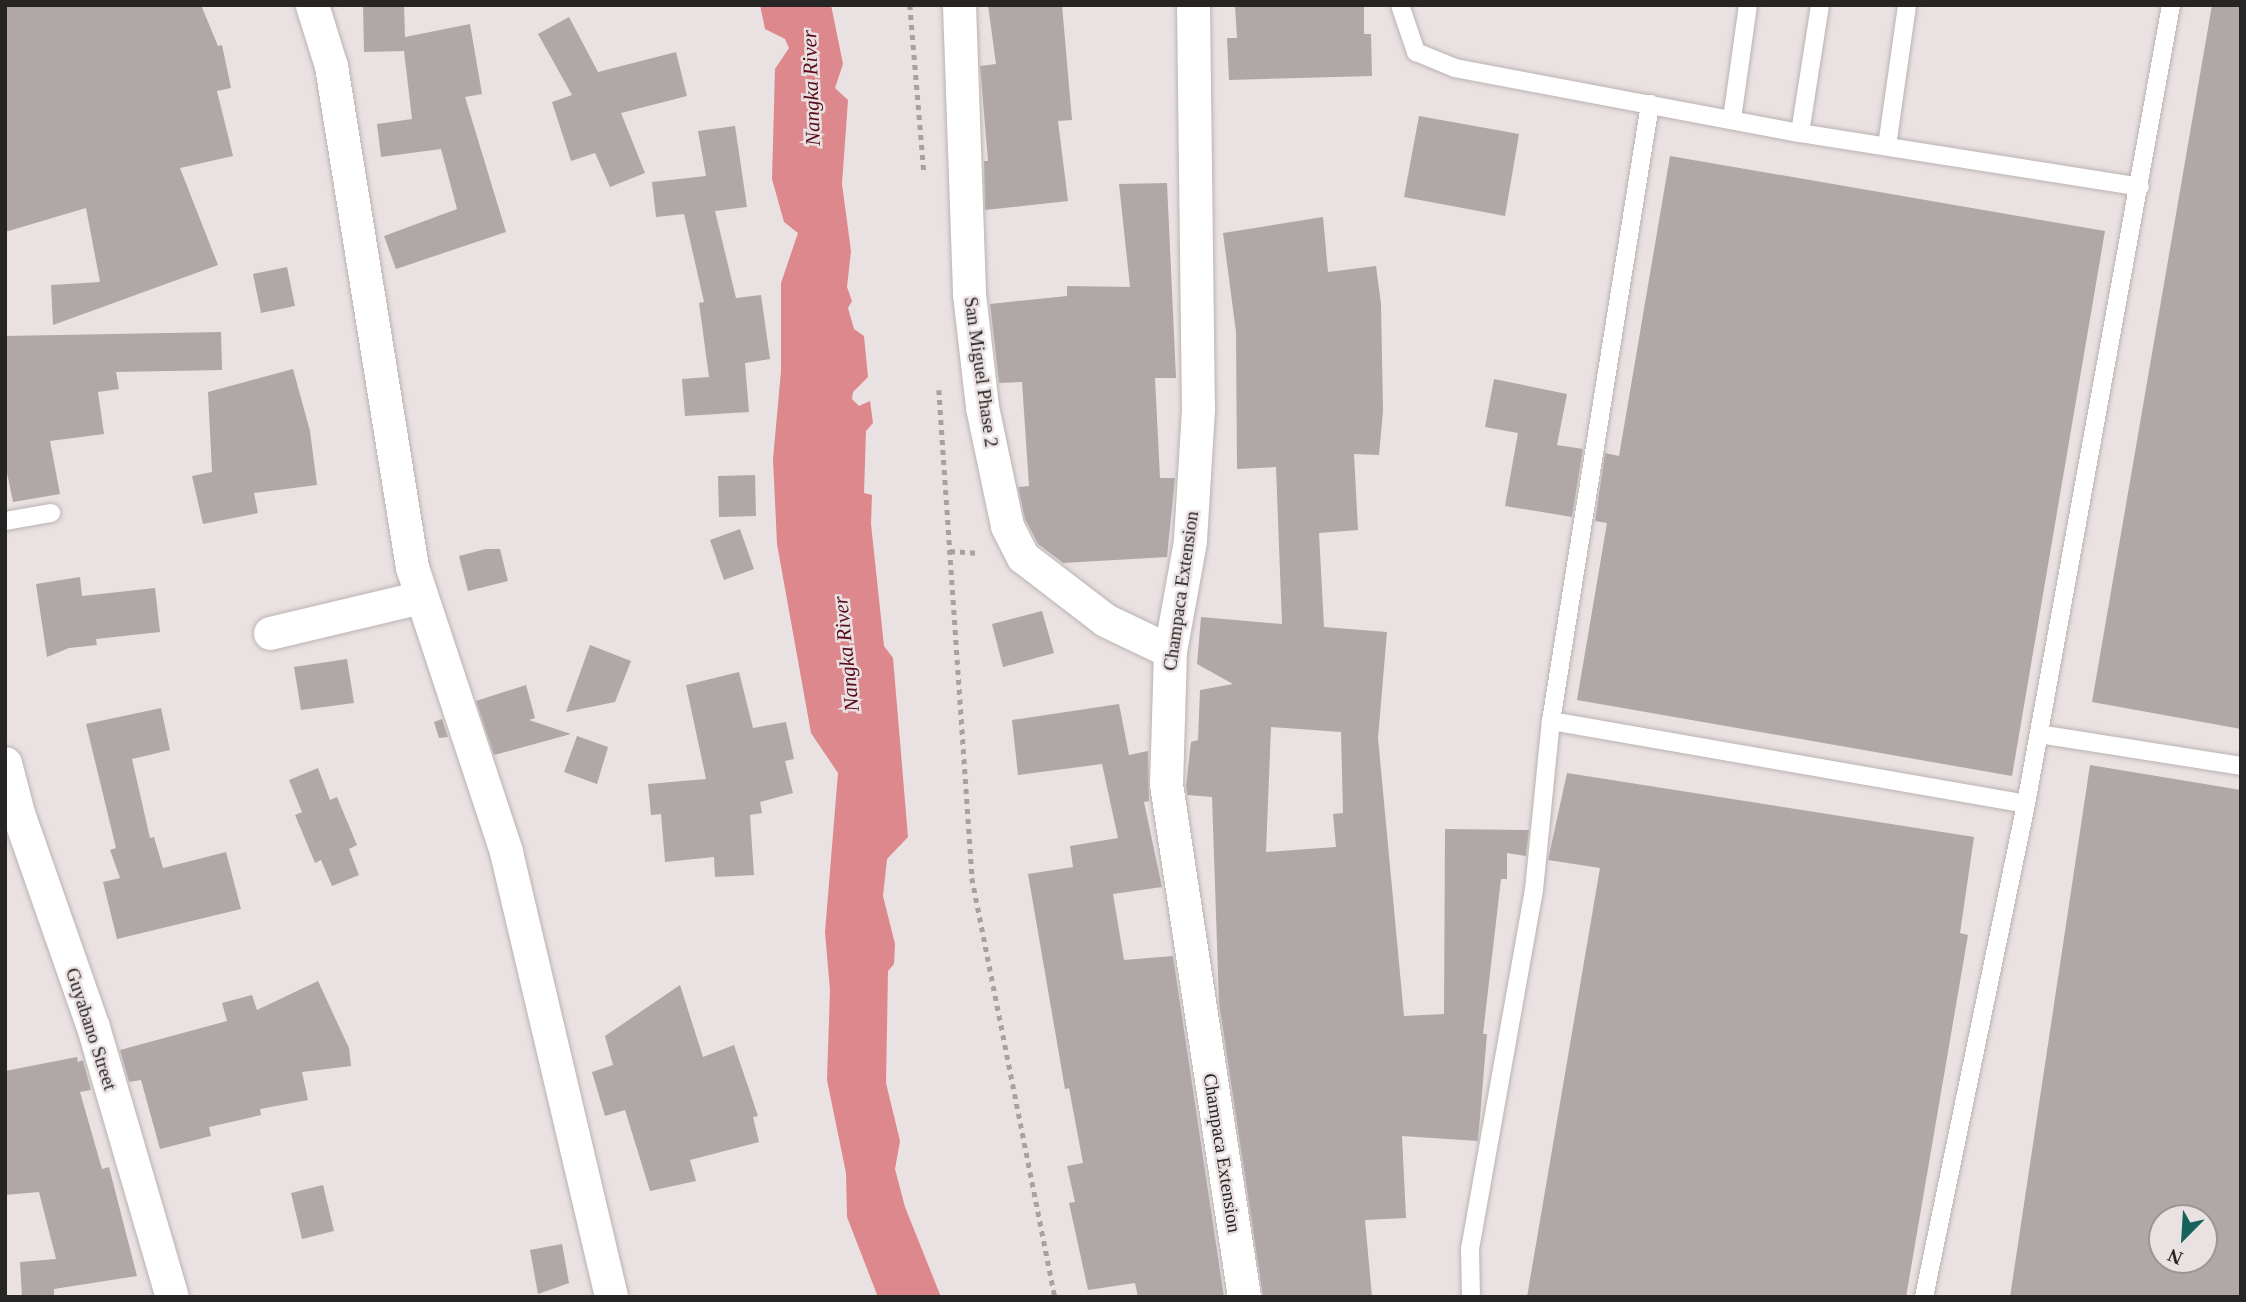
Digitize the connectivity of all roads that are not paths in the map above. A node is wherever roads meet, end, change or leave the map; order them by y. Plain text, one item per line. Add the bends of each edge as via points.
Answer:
1 (312, 5) edge
2 (959, 5) edge
3 (1193, 5) edge
4 (1400, 5) edge
5 (1748, 5) edge
6 (1820, 5) edge
7 (1907, 5) edge
8 (2171, 5) edge
9 (1650, 104) junction
10 (1732, 119) junction
11 (1800, 133) junction
12 (1887, 146) junction
13 (2140, 187) junction
14 (51, 513) dead end
15 (5, 521) edge
16 (421, 597) junction
17 (270, 632) dead end
18 (1170, 651) junction
19 (1551, 721) junction
20 (2039, 734) junction
21 (5, 763) edge
22 (2241, 766) edge
23 (2026, 804) junction
24 (11, 820) edge
25 (172, 1297) edge
26 (611, 1297) edge
27 (1244, 1297) edge
28 (1471, 1297) edge
29 (1924, 1297) edge

1 - 16 street via 331,66 412,567
2 - 18 street, San Miguel Phase 2 via 969,294 982,407 1007,526 1023,557 1105,620
3 - 18 street, Champaca Extension via 1198,409 1191,541
4 - 9 lane via 1416,52 1455,68
5 - 10 lane
6 - 11 lane
7 - 12 lane
8 - 13 lane
9 - 10 lane
9 - 19 lane
10 - 11 lane
11 - 12 lane
12 - 13 lane
13 - 20 lane
14 - 15 lane
16 - 17 street
16 - 26 street via 506,852
18 - 27 street, Champaca Extension via 1166,785
19 - 23 lane
19 - 28 lane via 1534,890 1470,1249
20 - 22 lane
20 - 23 lane
21 - 24 street, Guyabano Street
23 - 29 lane
24 - 25 street, Guyabano Street via 93,1027

